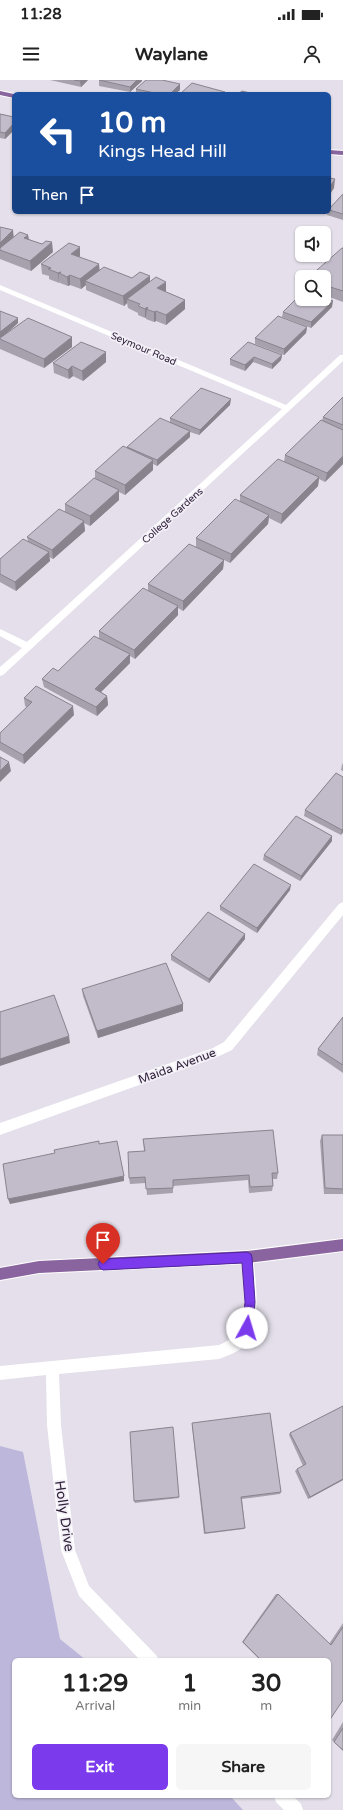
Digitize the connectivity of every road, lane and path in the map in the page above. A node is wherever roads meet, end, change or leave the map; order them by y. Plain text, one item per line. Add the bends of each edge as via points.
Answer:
1 (0, 93) edge
2 (12, 96) edge
3 (331, 152) edge
4 (343, 153) edge
5 (0, 287) edge
6 (343, 357) edge
7 (288, 409) junction
8 (0, 632) edge
9 (28, 647) junction
10 (0, 673) edge
11 (343, 907) edge
12 (0, 1129) edge
13 (343, 1245) edge
14 (247, 1257) junction
15 (0, 1274) edge
16 (52, 1367) junction
17 (0, 1372) edge
18 (149, 1658) edge
19 (284, 1798) edge
20 (296, 1810) edge

1 - 2 main road
3 - 4 main road
5 - 7 street, Seymour Road
6 - 7 street, College Gardens
7 - 9 street, College Gardens
8 - 9 street
9 - 10 street, College Gardens
11 - 12 street, Maida Avenue via 228,1046
13 - 14 main road
14 - 15 main road via 39,1267
14 - 16 street via 250,1302 248,1322 238,1343 219,1352
16 - 17 street
16 - 18 street, Holly Drive via 54,1425 68,1550 84,1591
19 - 20 street

